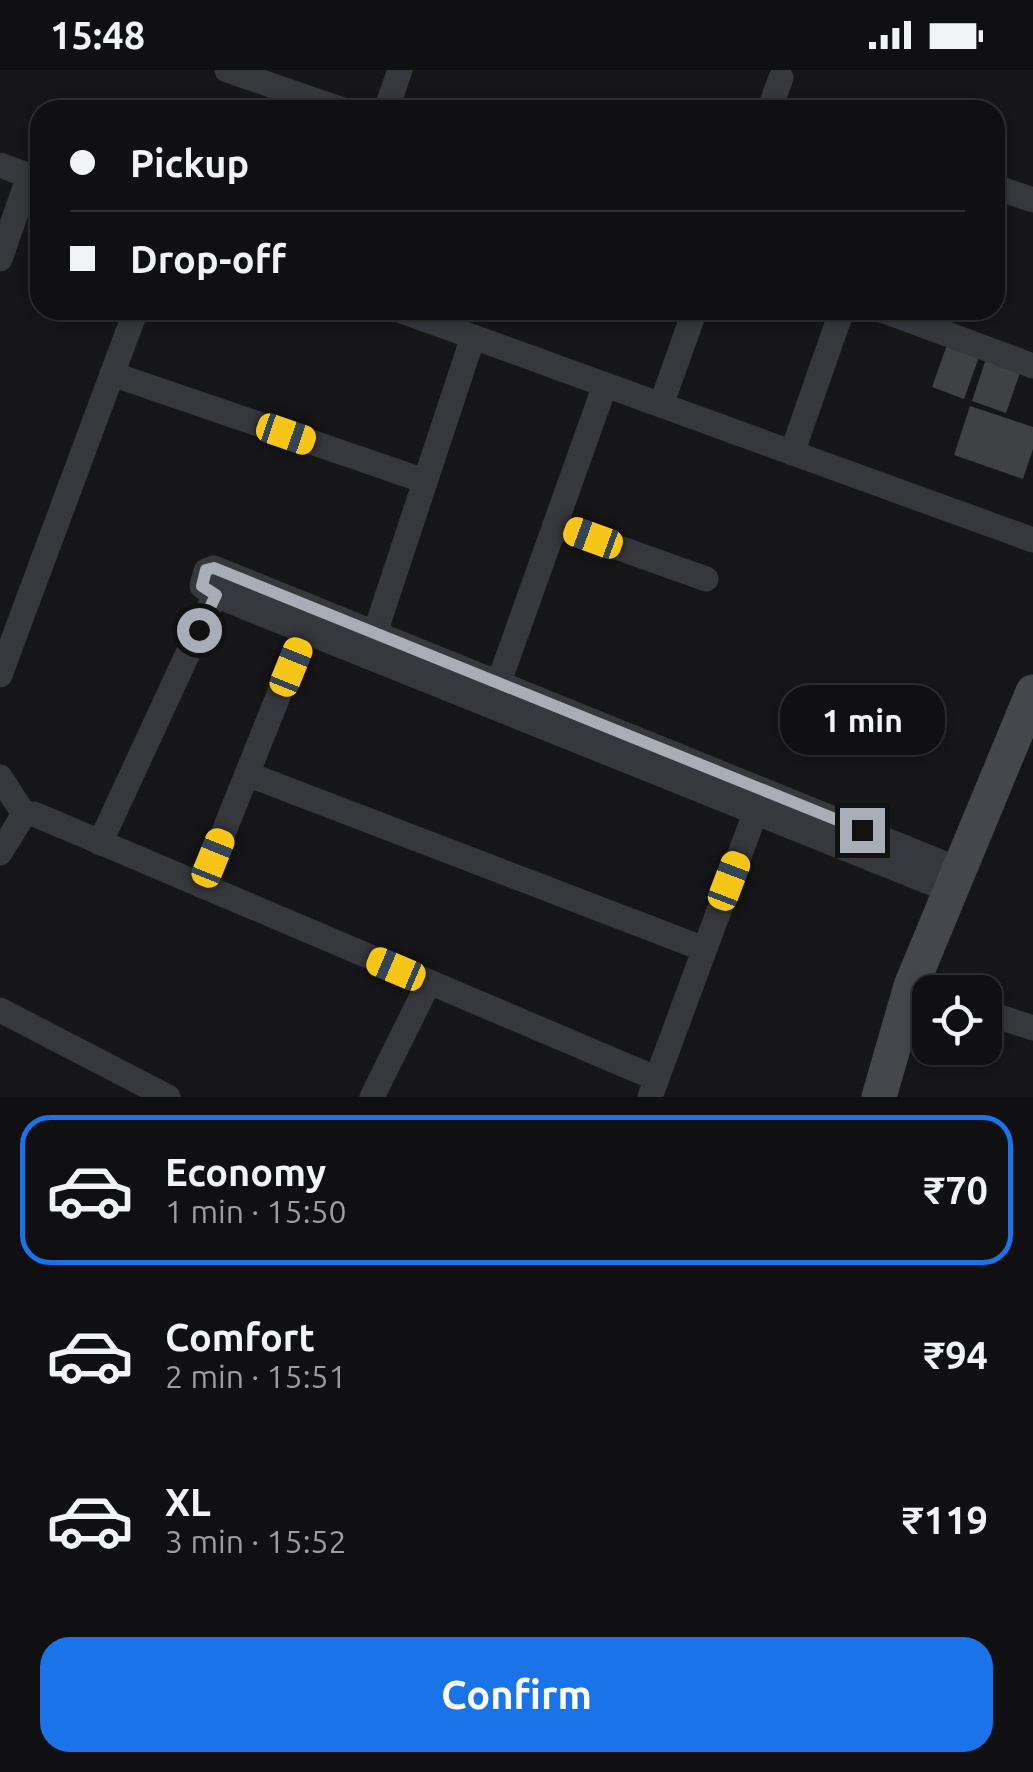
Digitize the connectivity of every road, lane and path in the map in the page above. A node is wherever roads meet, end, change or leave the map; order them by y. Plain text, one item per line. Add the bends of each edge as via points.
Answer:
1 (227, 70) edge
2 (400, 70) edge
3 (781, 78) dead end
4 (314, 100) edge
5 (390, 100) edge
6 (773, 100) edge
7 (0, 165) edge
8 (30, 176) edge
9 (30, 189) edge
10 (1005, 190) edge
11 (1033, 200) edge
12 (0, 258) edge
13 (132, 320) edge
14 (426, 320) edge
15 (692, 320) edge
16 (838, 320) edge
17 (909, 320) edge
18 (473, 337) junction
19 (1033, 366) edge
20 (112, 374) junction
21 (605, 385) junction
22 (660, 405) junction
23 (792, 452) junction
24 (425, 481) junction
25 (556, 525) junction
26 (1033, 540) edge
27 (706, 579) dead end
28 (310, 620) junction
29 (375, 633) junction
30 (0, 675) edge
31 (1033, 692) edge
32 (495, 695) junction
33 (247, 774) junction
34 (0, 777) edge
35 (759, 802) junction
36 (24, 814) junction
37 (100, 842) junction
38 (0, 853) edge
39 (955, 880) junction
40 (202, 886) junction
41 (704, 949) junction
42 (925, 975) edge
43 (429, 982) junction
44 (0, 1010) edge
45 (912, 1012) edge
46 (1002, 1018) edge
47 (1033, 1028) edge
48 (653, 1088) edge
49 (168, 1097) edge
50 (372, 1097) edge
51 (879, 1097) edge

1 - 4 street
2 - 5 street
3 - 6 street
7 - 8 street
9 - 12 street
10 - 11 street
13 - 20 street
14 - 18 street
15 - 22 street
16 - 23 street
17 - 19 street
18 - 21 street
18 - 24 street
20 - 24 street
20 - 30 street
21 - 22 street
21 - 25 street
22 - 23 street
23 - 26 street
24 - 29 street
25 - 27 street
25 - 32 street
28 - 29 street
28 - 32 street
28 - 33 street
28 - 37 street via 216,595
29 - 32 street
31 - 39 main road
32 - 35 street
33 - 40 street
33 - 41 street
34 - 36 street
35 - 39 street
35 - 41 street
36 - 37 street
36 - 38 street
37 - 40 street
39 - 42 main road
40 - 43 street
41 - 48 street
43 - 48 street
43 - 50 street
44 - 49 street
45 - 51 main road
46 - 47 street

